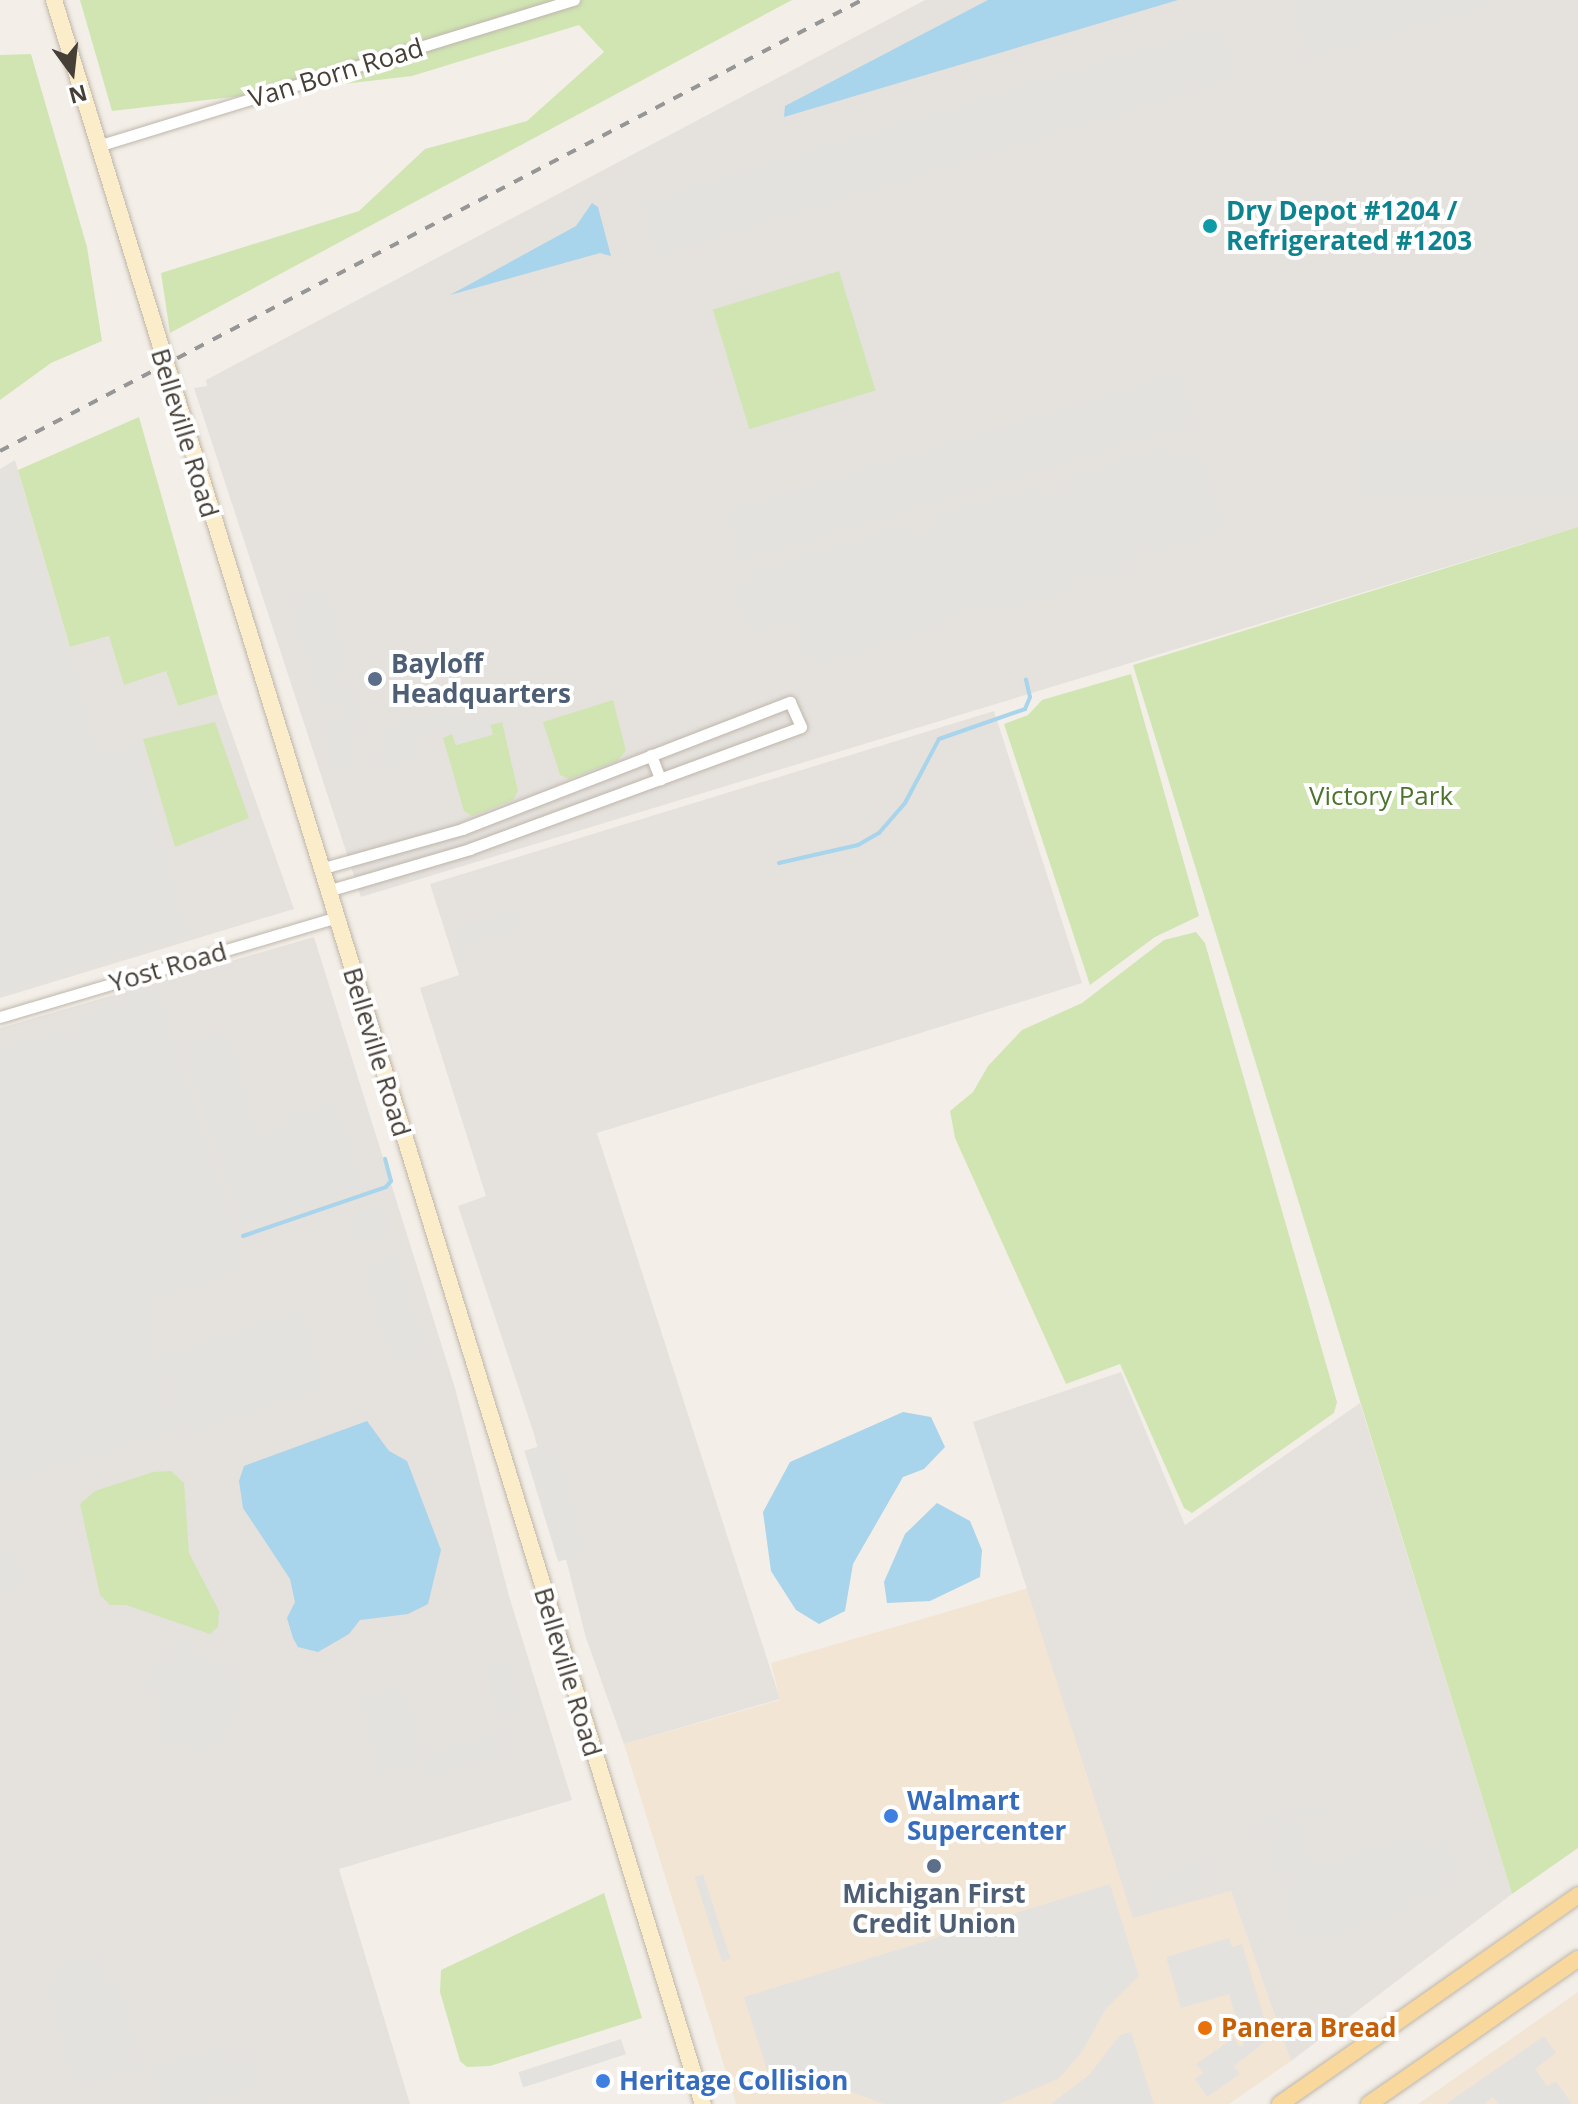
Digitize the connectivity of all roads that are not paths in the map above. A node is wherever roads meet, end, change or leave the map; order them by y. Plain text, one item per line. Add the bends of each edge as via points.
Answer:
1 (54, 0) edge
2 (574, 0) edge
3 (98, 146) junction
4 (651, 755) junction
5 (660, 779) junction
6 (543, 797) junction
7 (552, 819) junction
8 (462, 829) junction
9 (470, 849) junction
10 (320, 869) junction
11 (327, 891) junction
12 (335, 918) junction
13 (0, 1017) edge
14 (1578, 1895) edge
15 (1578, 1959) edge
16 (703, 2104) edge
17 (1280, 2104) edge
18 (1369, 2104) edge

1 - 3 main road, Belleville Road
2 - 3 street, Van Born Road
3 - 10 main road, Belleville Road
4 - 5 street
4 - 5 street via 790,702 801,727
4 - 6 street
5 - 7 street
6 - 7 street
6 - 8 street
7 - 9 street
8 - 9 street
8 - 10 street
9 - 11 street
10 - 11 main road, Belleville Road
11 - 12 main road, Belleville Road
12 - 13 street, Yost Road
12 - 16 main road, Belleville Road
14 - 17 main road
15 - 18 main road

